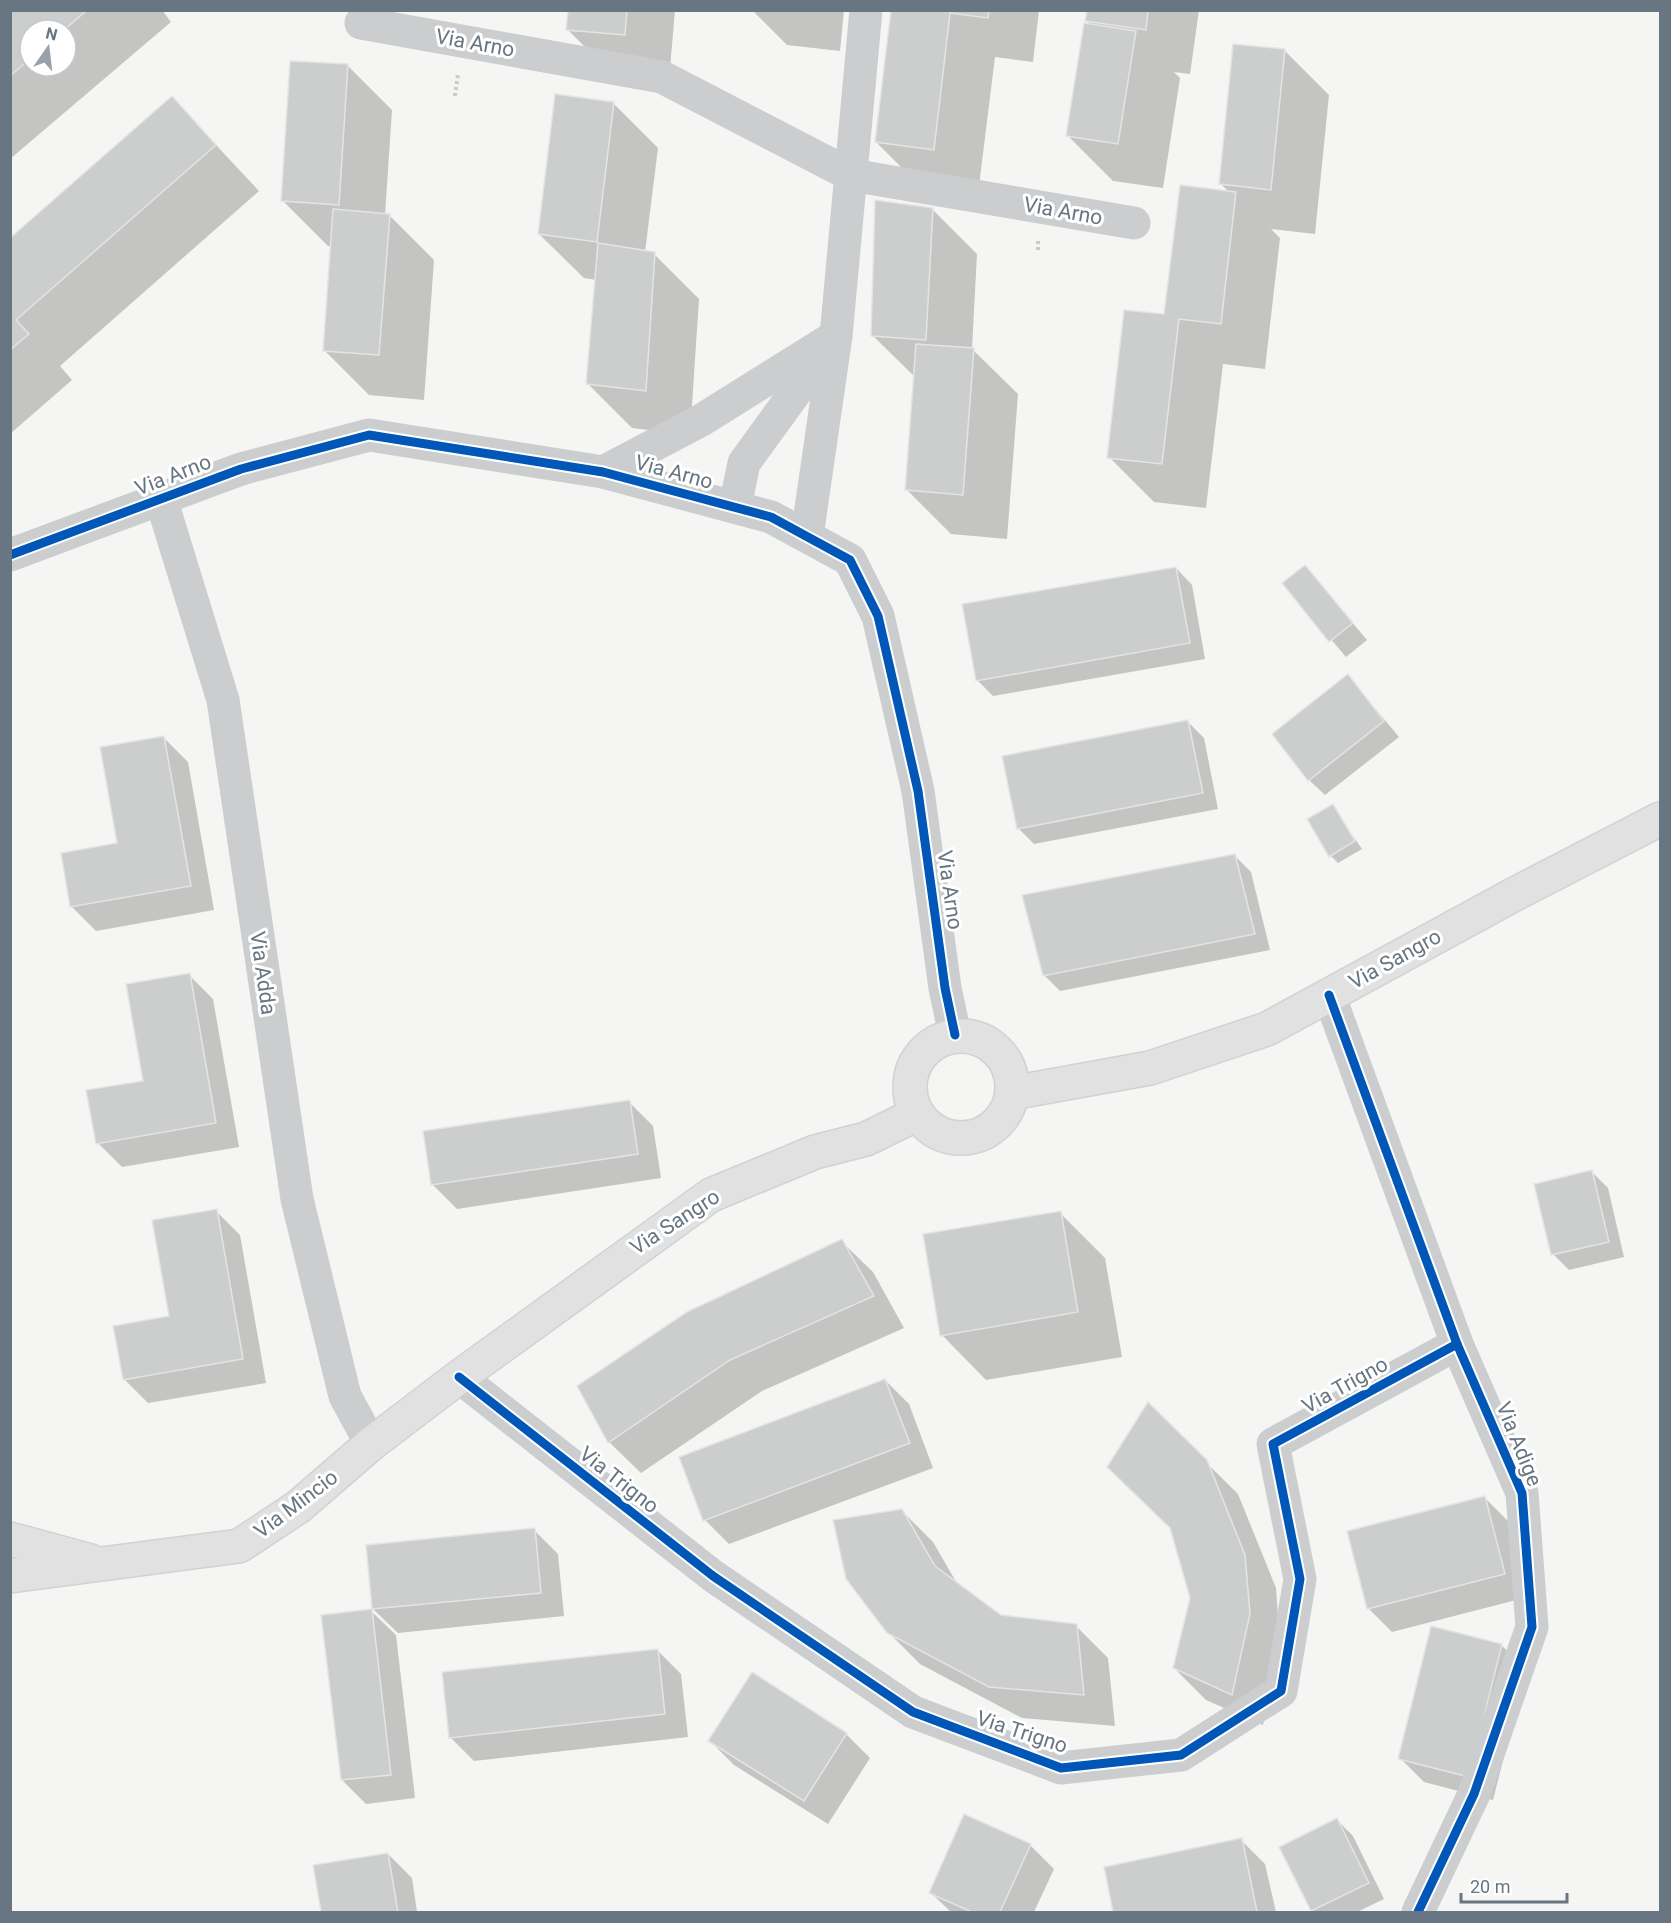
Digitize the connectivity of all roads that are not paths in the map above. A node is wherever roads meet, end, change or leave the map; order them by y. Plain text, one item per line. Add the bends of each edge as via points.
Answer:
1 (866, 10) edge
2 (361, 23) dead end
3 (851, 175) junction
4 (1134, 223) dead end
5 (836, 336) junction
6 (603, 472) junction
7 (161, 499) junction
8 (735, 507) junction
9 (807, 537) junction
10 (10, 555) edge
11 (1660, 819) edge
12 (1329, 995) junction
13 (955, 1035) junction
14 (1012, 1093) junction
15 (917, 1114) junction
16 (1457, 1344) junction
17 (459, 1377) junction
18 (371, 1444) junction
19 (10, 1539) edge
20 (104, 1565) junction
21 (10, 1576) edge
22 (1418, 1912) edge

1 - 3 street
2 - 3 street, Via Arno via 662,77
3 - 4 street, Via Arno
3 - 5 street
5 - 6 street, Via Arno via 700,421
5 - 8 street, Via Arno via 744,463
5 - 9 street
6 - 7 street, Via Arno via 369,435 241,469
6 - 8 street, Via Arno
7 - 10 street, Via Arno
7 - 18 street, Via Adda via 223,700 297,1199 345,1396
8 - 9 street, Via Arno via 771,516
9 - 13 street, Via Arno via 850,560 878,616 918,791
11 - 12 street, Via Sangro
12 - 14 street, Via Sangro via 1267,1029 1150,1068
12 - 16 street, Via Adige
13 - 14 street via 972,1036 997,1050 1010,1071
13 - 15 street via 936,1041 916,1060 909,1086
14 - 15 street via 997,1124 973,1137 947,1136 929,1127
15 - 17 street, Via Sangro via 866,1139 815,1152 711,1196
16 - 17 street, Via Trigno via 1273,1444 1300,1579 1281,1691 1181,1755 1062,1768 913,1712 713,1576
16 - 22 street, Via Adige via 1522,1493 1532,1627 1474,1794
17 - 18 street, Via Mincio
18 - 20 street, Via Mincio via 298,1507 239,1546
19 - 20 street, Via Mincio
20 - 21 street, Via Mincio

